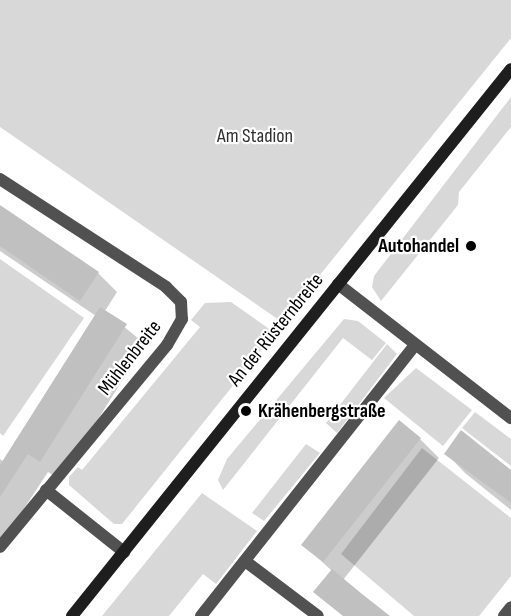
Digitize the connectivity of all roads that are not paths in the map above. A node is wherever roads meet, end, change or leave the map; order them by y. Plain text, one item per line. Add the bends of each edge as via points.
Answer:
1 (511, 69) edge
2 (0, 179) edge
3 (338, 284) junction
4 (415, 345) junction
5 (511, 418) edge
6 (46, 490) junction
7 (0, 547) edge
8 (124, 552) junction
9 (245, 561) junction
10 (511, 607) edge
11 (72, 616) edge
12 (201, 616) edge
13 (318, 616) edge
14 (504, 616) edge

1 - 3 main road, An der Rüsternbreite
2 - 6 street, Mühlenbreite via 166,287 181,302 182,319 167,345
3 - 4 street
3 - 8 main road, An der Rüsternbreite
4 - 5 street
4 - 9 street
6 - 7 street, Mühlenbreite
6 - 8 street
8 - 11 main road, An der Rüsternbreite
9 - 12 street
9 - 13 street
10 - 14 street

